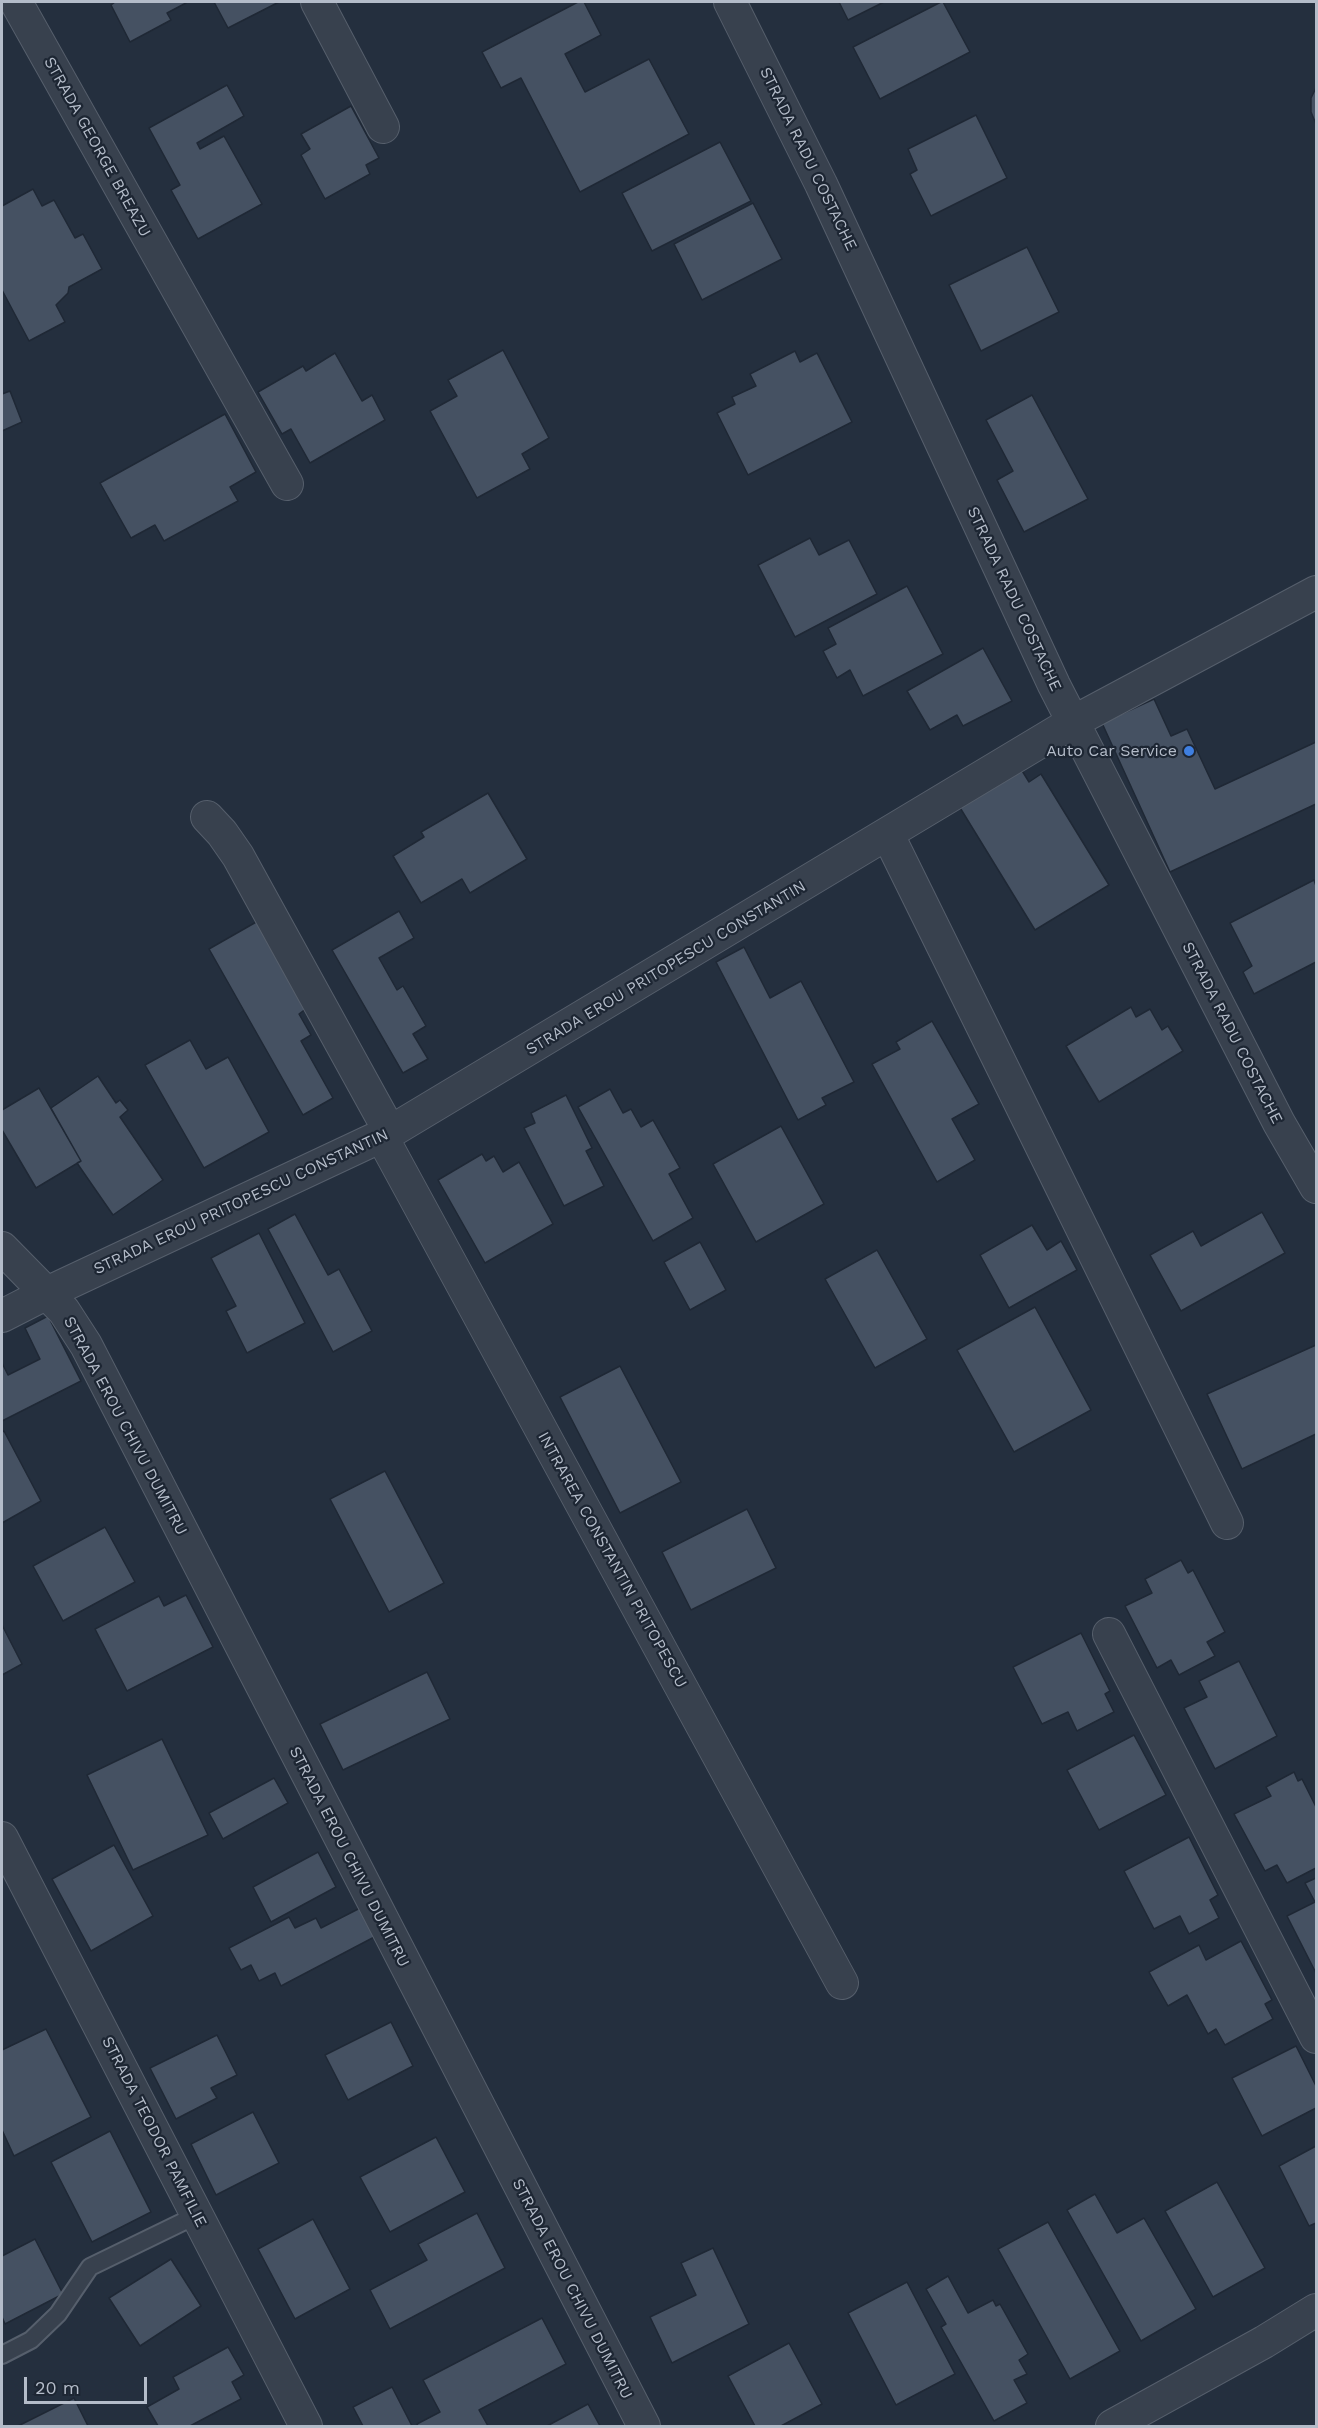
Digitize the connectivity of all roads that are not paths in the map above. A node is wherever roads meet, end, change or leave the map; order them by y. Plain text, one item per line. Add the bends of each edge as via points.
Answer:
1 (16, 2) edge
2 (317, 2) edge
3 (730, 2) edge
4 (383, 127) dead end
5 (287, 484) dead end
6 (1317, 592) edge
7 (1072, 722) junction
8 (207, 817) dead end
9 (888, 835) junction
10 (386, 1135) junction
11 (1317, 1186) edge
12 (2, 1248) edge
13 (47, 1293) junction
14 (2, 1316) edge
15 (1227, 1523) dead end
16 (1110, 1634) dead end
17 (2, 1838) edge
18 (842, 1983) dead end
19 (1317, 2037) edge
20 (197, 2215) junction
21 (1317, 2310) edge
22 (2, 2355) edge
23 (306, 2427) edge
24 (644, 2427) edge
25 (1112, 2427) edge

1 - 5 street, STRADA GEORGE BREAZU
2 - 4 street
3 - 7 street, STRADA RADU COSTACHE via 822,184
6 - 7 street, STRADA EROU PRITOPESCU CONSTANTIN
7 - 9 street, STRADA EROU PRITOPESCU CONSTANTIN
7 - 11 street, STRADA RADU COSTACHE via 1273,1113
8 - 10 street, INTRAREA CONSTANTIN PRITOPESCU via 238,856
9 - 10 street, STRADA EROU PRITOPESCU CONSTANTIN
9 - 15 street
10 - 13 street, STRADA EROU PRITOPESCU CONSTANTIN
10 - 18 street, INTRAREA CONSTANTIN PRITOPESCU
12 - 13 street, STRADA EROU CHIVU DUMITRU
13 - 14 street, STRADA EROU PRITOPESCU CONSTANTIN
13 - 24 street, STRADA EROU CHIVU DUMITRU via 86,1345
16 - 19 street
17 - 20 street, STRADA TEODOR PAMFILIE
20 - 22 lane via 90,2267 58,2314 31,2340
20 - 23 street, STRADA TEODOR PAMFILIE
21 - 25 street

